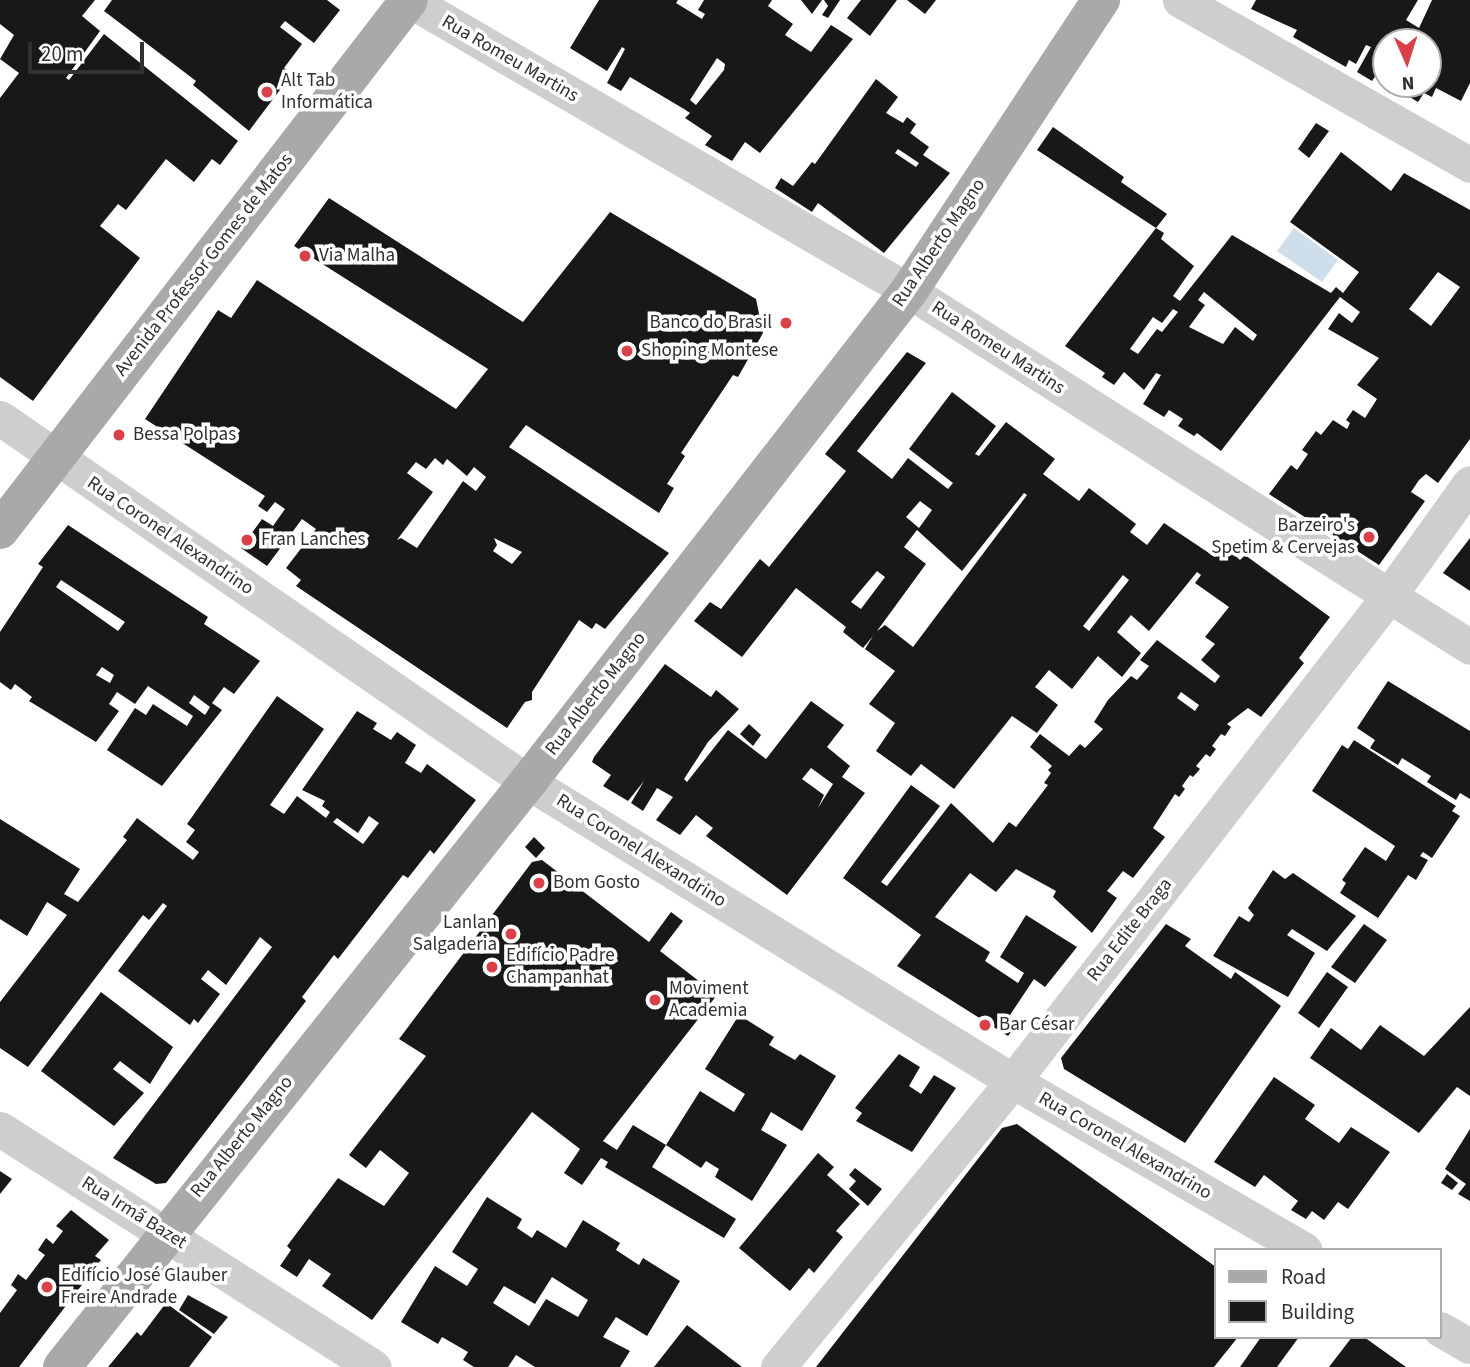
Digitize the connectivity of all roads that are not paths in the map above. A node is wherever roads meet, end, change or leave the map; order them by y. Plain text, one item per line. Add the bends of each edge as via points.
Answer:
1 (409, 0) edge
2 (1101, 0) edge
3 (1180, 0) edge
4 (1470, 165) edge
5 (909, 291) junction
6 (0, 418) edge
7 (55, 458) junction
8 (1470, 483) edge
9 (0, 530) edge
10 (1388, 597) junction
11 (1470, 647) edge
12 (528, 782) junction
13 (1013, 1081) junction
14 (0, 1129) edge
15 (166, 1232) junction
16 (1301, 1248) edge
17 (1442, 1330) edge
18 (1470, 1346) edge
19 (62, 1367) edge
20 (374, 1367) edge
21 (778, 1367) edge

1 - 5 street, Rua Romeu Martins
1 - 7 main road, Avenida Professor Gomes de Matos
2 - 5 main road, Rua Alberto Magno
3 - 4 street
5 - 10 street, Rua Romeu Martins
5 - 12 main road, Rua Alberto Magno
6 - 7 street, Rua Coronel Alexandrino
7 - 9 main road, Avenida Professor Gomes de Matos
7 - 12 street, Rua Coronel Alexandrino
8 - 10 street, Rua Edite Braga
10 - 11 street, Rua Romeu Martins
10 - 13 street, Rua Edite Braga
12 - 13 street, Rua Coronel Alexandrino
12 - 15 main road, Rua Alberto Magno
13 - 16 street, Rua Coronel Alexandrino
13 - 21 street, Rua Edite Braga
14 - 15 street, Rua Irmã Bazet
15 - 19 main road, Rua Alberto Magno
15 - 20 street, Rua Irmã Bazet
17 - 18 street

